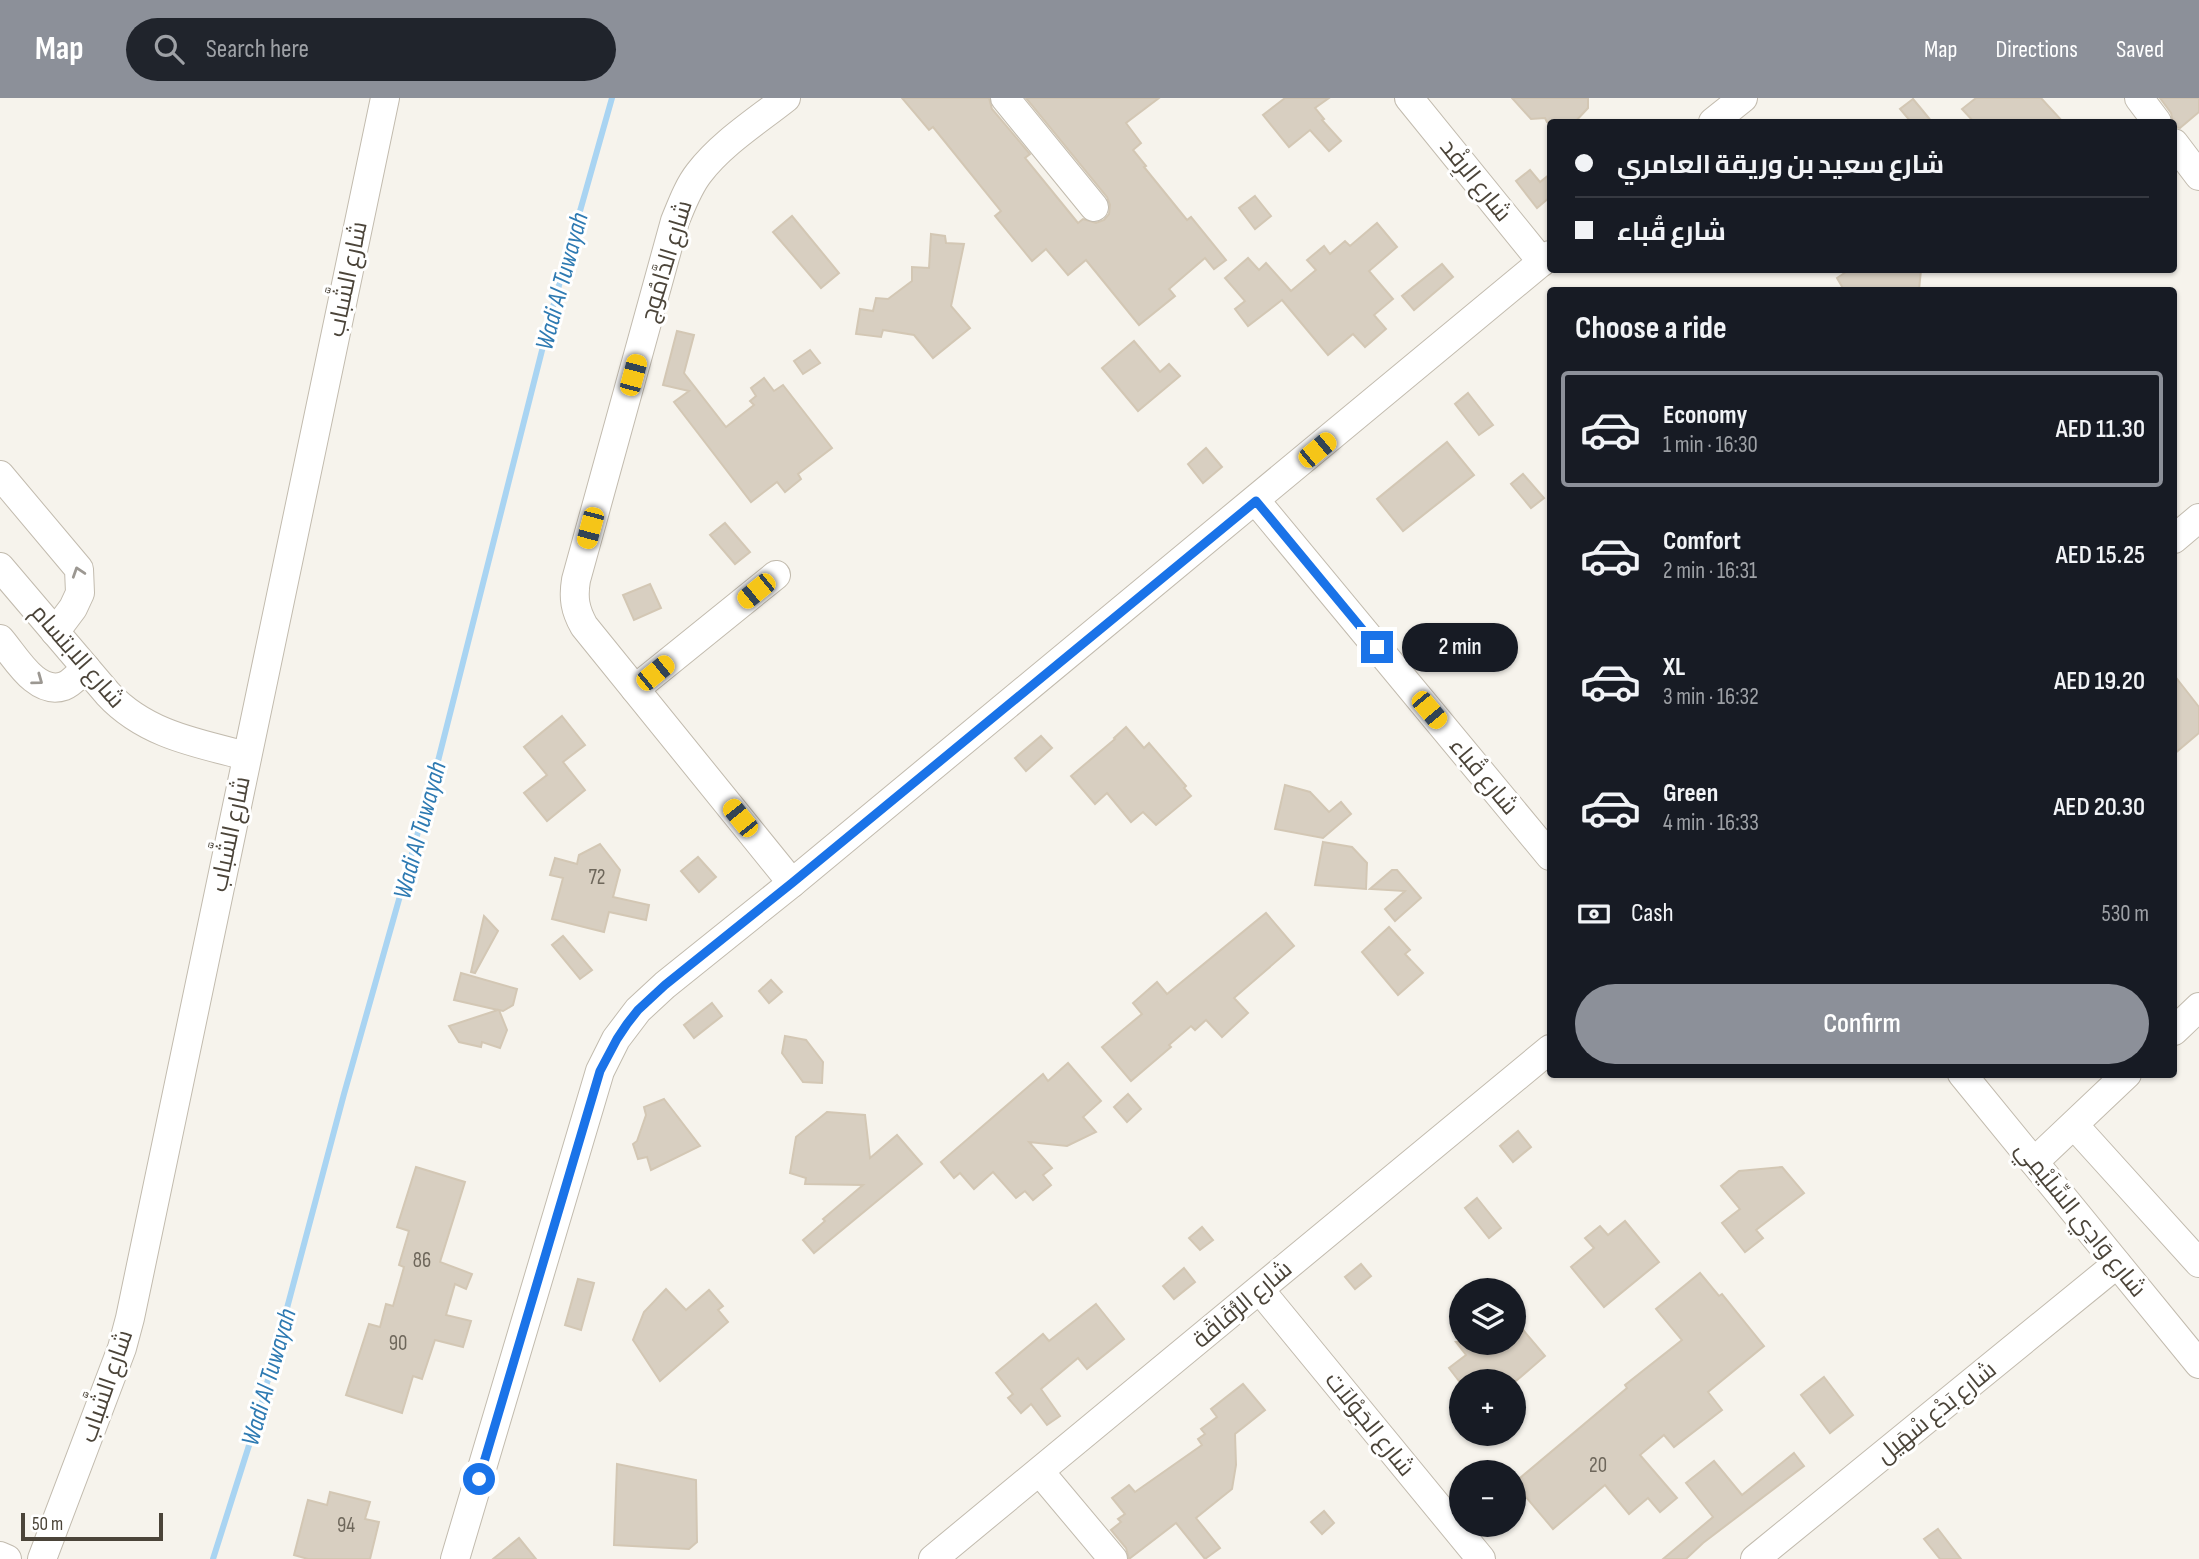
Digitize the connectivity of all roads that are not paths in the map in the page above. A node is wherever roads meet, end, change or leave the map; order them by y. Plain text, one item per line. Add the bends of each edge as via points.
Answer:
1 (385, 98) edge
2 (786, 98) edge
3 (1005, 98) edge
4 (1409, 98) edge
5 (1742, 98) edge
6 (2139, 98) edge
7 (1717, 119) edge
8 (2155, 119) edge
9 (2177, 147) edge
10 (2199, 176) edge
11 (1094, 207) dead end
12 (1546, 259) edge
13 (0, 475) edge
14 (1256, 501) junction
15 (2199, 518) edge
16 (2177, 536) edge
17 (0, 567) edge
18 (776, 575) dead end
19 (55, 632) junction
20 (2, 644) edge
21 (86, 668) junction
22 (635, 689) junction
23 (247, 757) junction
24 (1547, 852) edge
25 (792, 883) junction
26 (2199, 1007) edge
27 (2177, 1028) edge
28 (1547, 1051) edge
29 (1965, 1078) edge
30 (2123, 1078) edge
31 (2074, 1125) junction
32 (2034, 1163) junction
33 (2199, 1263) edge
34 (2117, 1264) junction
35 (1260, 1290) junction
36 (2199, 1364) edge
37 (1040, 1472) junction
38 (0, 1556) edge
39 (7, 1559) edge
40 (42, 1559) edge
41 (455, 1559) edge
42 (933, 1559) edge
43 (1113, 1559) edge
44 (1480, 1559) edge
45 (1755, 1559) edge

1 - 23 street, شارع الشَّباب
2 - 22 street, شارع الدَّامُوج via 699,172 685,195 576,580 575,604 584,626
3 - 11 street
4 - 12 street, شارع الرِفْد
5 - 7 street
6 - 8 street
9 - 10 street
12 - 14 street
19 -> 13 street via 80,593 79,569
14 - 24 street, شارع قُباء
14 - 25 street
15 - 16 street
17 - 19 street, شارع الابتسام
18 - 22 street
19 - 21 street, شارع الابتسام
20 -> 21 street via 36,681 48,687 64,686
21 - 23 street, شارع الابتسام via 117,704 139,721 172,736
22 - 25 street, شارع الدَّامُوج
23 - 40 street, شارع الشَّباب via 122,1348
25 - 41 street via 638,1010 600,1071
26 - 27 street
28 - 35 street, شارع الرُّفَاقَة
29 - 32 street, شارع وَادِي السِّلَيْمِي
30 - 31 street
31 - 32 street
31 - 33 street
32 - 34 street, شارع وَادِي السِّلَيْمِي
34 - 36 street, شارع وَادِي السِّلَيْمِي
34 - 45 street, شارع بَدْع سْهَيل
35 - 37 street, شارع الرُّفَاقَة
35 - 44 street, شارع الجَوْلاَت
37 - 42 street, شارع الرُّفَاقَة
37 - 43 street
38 - 39 street

